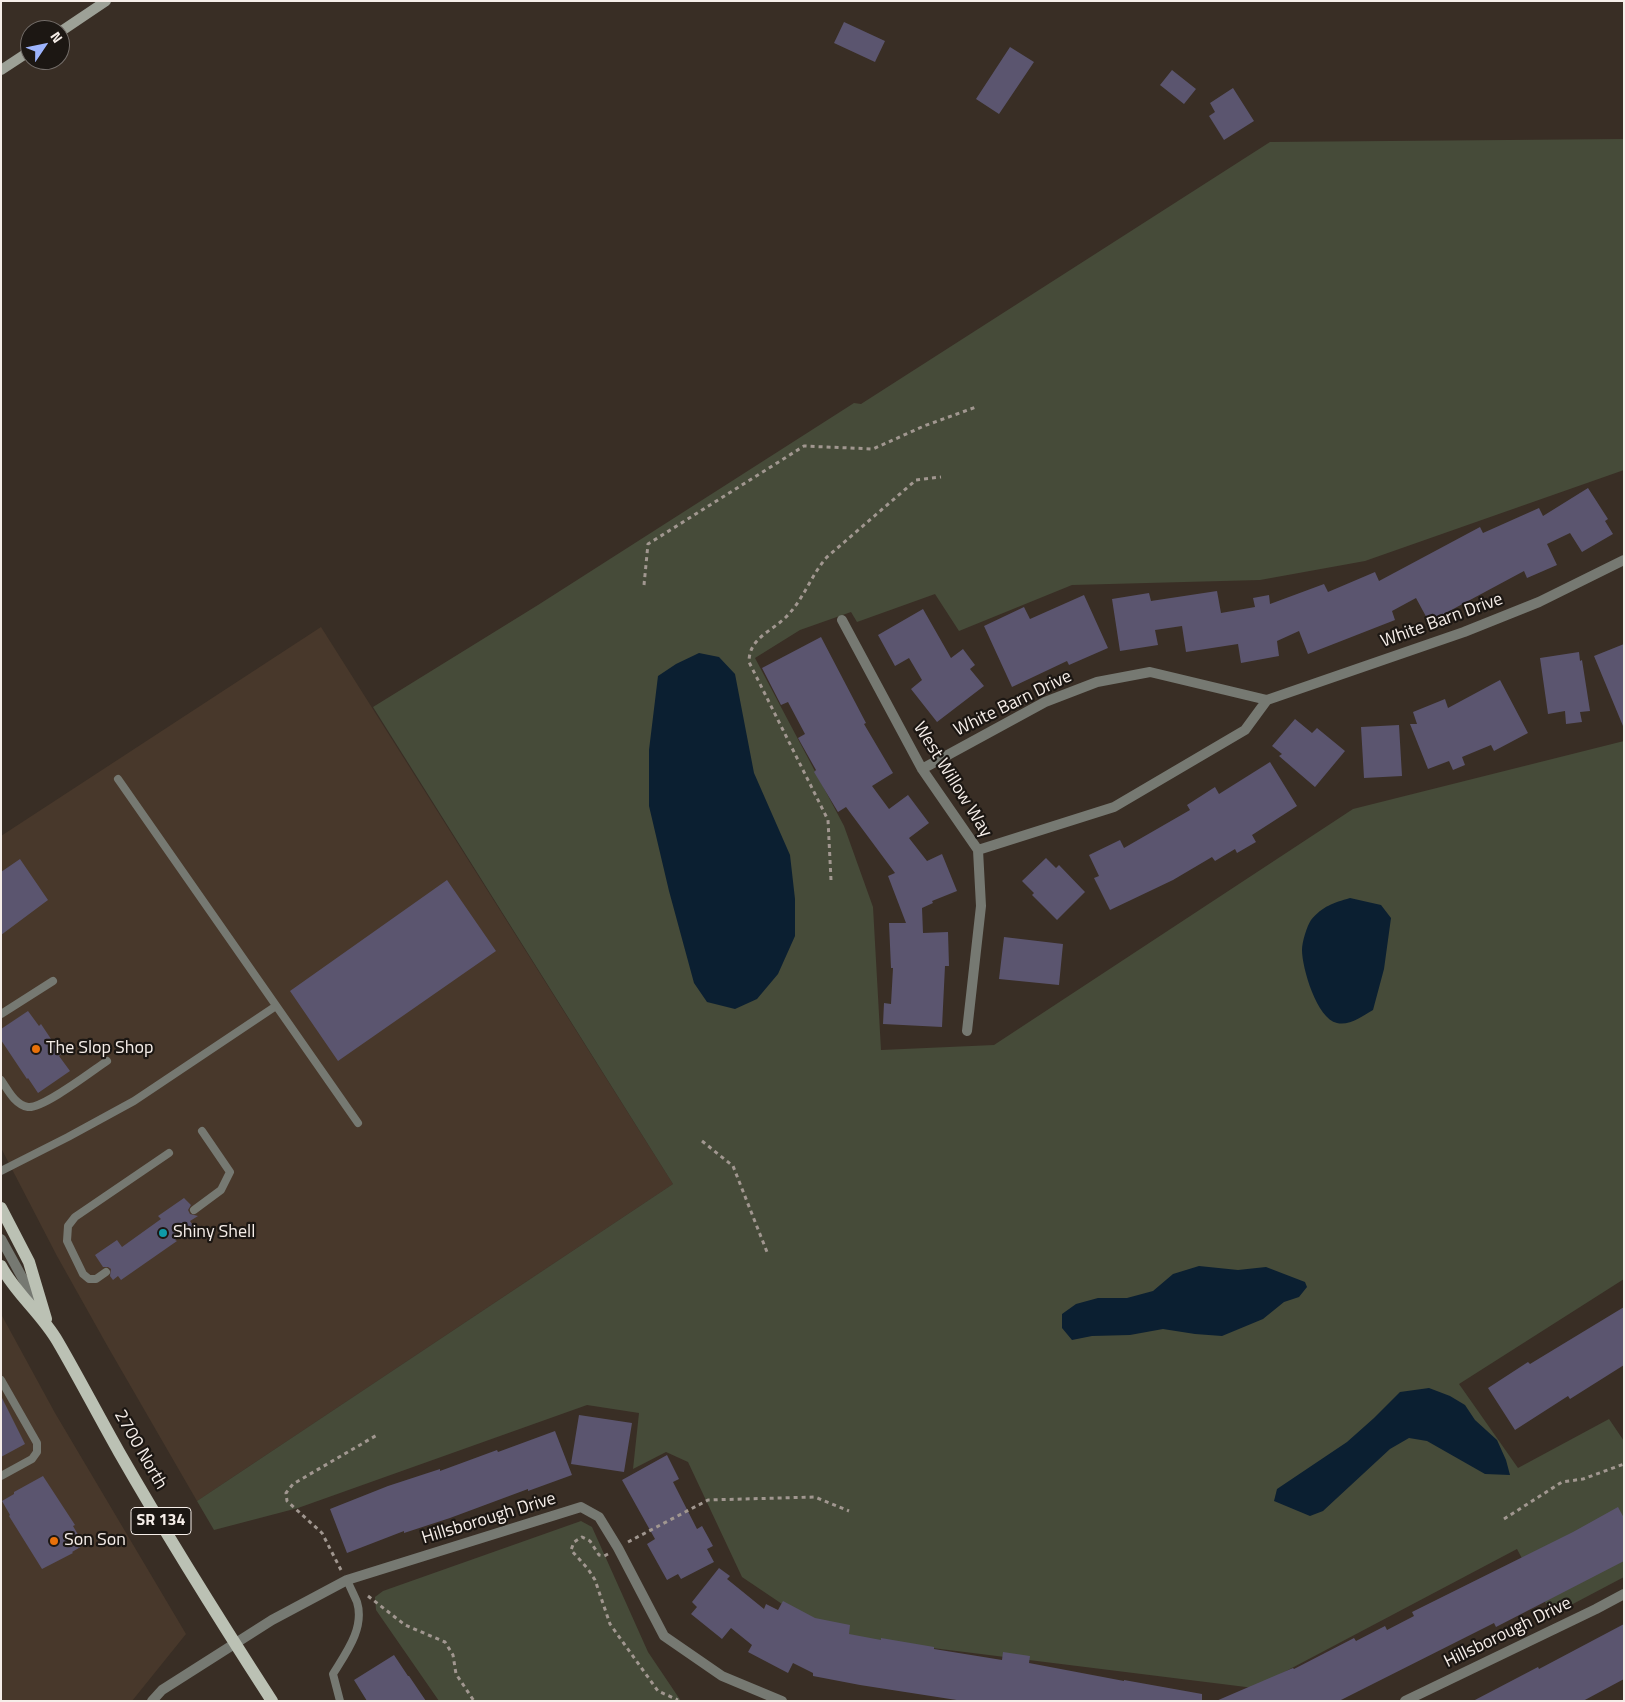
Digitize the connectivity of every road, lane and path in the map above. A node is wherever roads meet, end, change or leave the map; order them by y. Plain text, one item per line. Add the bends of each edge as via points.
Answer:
1 (106, 1) edge
2 (70, 25) edge
3 (20, 58) edge
4 (1, 70) edge
5 (976, 407) dead end
6 (941, 477) dead end
7 (1624, 560) edge
8 (644, 585) dead end
9 (842, 620) dead end
10 (1267, 700) junction
11 (922, 769) junction
12 (118, 779) dead end
13 (978, 850) junction
14 (831, 880) dead end
15 (53, 981) dead end
16 (276, 1006) junction
17 (1, 1014) edge
18 (966, 1031) dead end
19 (107, 1061) dead end
20 (1, 1080) edge
21 (358, 1123) dead end
22 (202, 1130) dead end
23 (702, 1141) dead end
24 (169, 1154) dead end
25 (1, 1171) edge
26 (1, 1208) edge
27 (194, 1210) dead end
28 (1, 1239) edge
29 (767, 1252) dead end
30 (1, 1266) edge
31 (106, 1272) dead end
32 (47, 1324) junction
33 (1, 1380) edge
34 (1624, 1464) edge
35 (1, 1476) edge
36 (849, 1512) dead end
37 (1504, 1520) dead end
38 (618, 1548) junction
39 (347, 1580) junction
40 (1624, 1594) edge
41 (235, 1644) junction
42 (678, 1700) edge
43 (152, 1701) edge
44 (272, 1701) edge
45 (340, 1701) edge
46 (782, 1701) edge
47 (1405, 1701) edge

1 - 2 main road
3 - 4 main road
5 - 8 path via 873,449 804,446 648,544
6 - 14 path via 916,480 828,557 816,570 804,595 792,610 754,643 749,652 749,662 828,820
7 - 10 street, White Barn Drive via 1539,602 1464,632
9 - 11 street, West Willow Way
10 - 11 street, White Barn Drive via 1150,672 1097,682 1045,702
10 - 13 street via 1245,730 1114,807
11 - 13 street, West Willow Way
12 - 16 lane
13 - 18 street, West Willow Way via 981,906
15 - 17 lane
16 - 21 lane
16 - 25 lane via 134,1101
19 - 20 lane via 41,1105 27,1107 14,1100
22 - 27 lane via 230,1172 221,1190
23 - 29 path via 733,1166
24 - 31 lane via 75,1217 68,1226 67,1241 83,1274 89,1279 96,1279
26 - 32 main road, 2700 North / SR 134 via 29,1262
28 - 32 street
30 - 32 main road, 2700 North / SR 134
32 - 41 main road, 2700 North / SR 134 via 119,1452
33 - 35 lane via 36,1444 37,1452 32,1459
34 - 37 path via 1583,1479 1562,1482
36 - 38 path via 815,1497 708,1500
38 - 39 street, Hillsborough Drive via 599,1517 580,1507
38 - 42 path via 604,1556 599,1555 590,1541 582,1537 574,1542 571,1550 595,1580 610,1624 658,1691
38 - 46 street, Hillsborough Drive via 664,1636 722,1676
39 - 41 street, Hillsborough Drive
39 - 45 lane via 357,1603 358,1620 352,1642 333,1674
40 - 47 street, Hillsborough Drive
41 - 43 street, Hillsborough Drive via 162,1690
41 - 44 main road, SR 134

